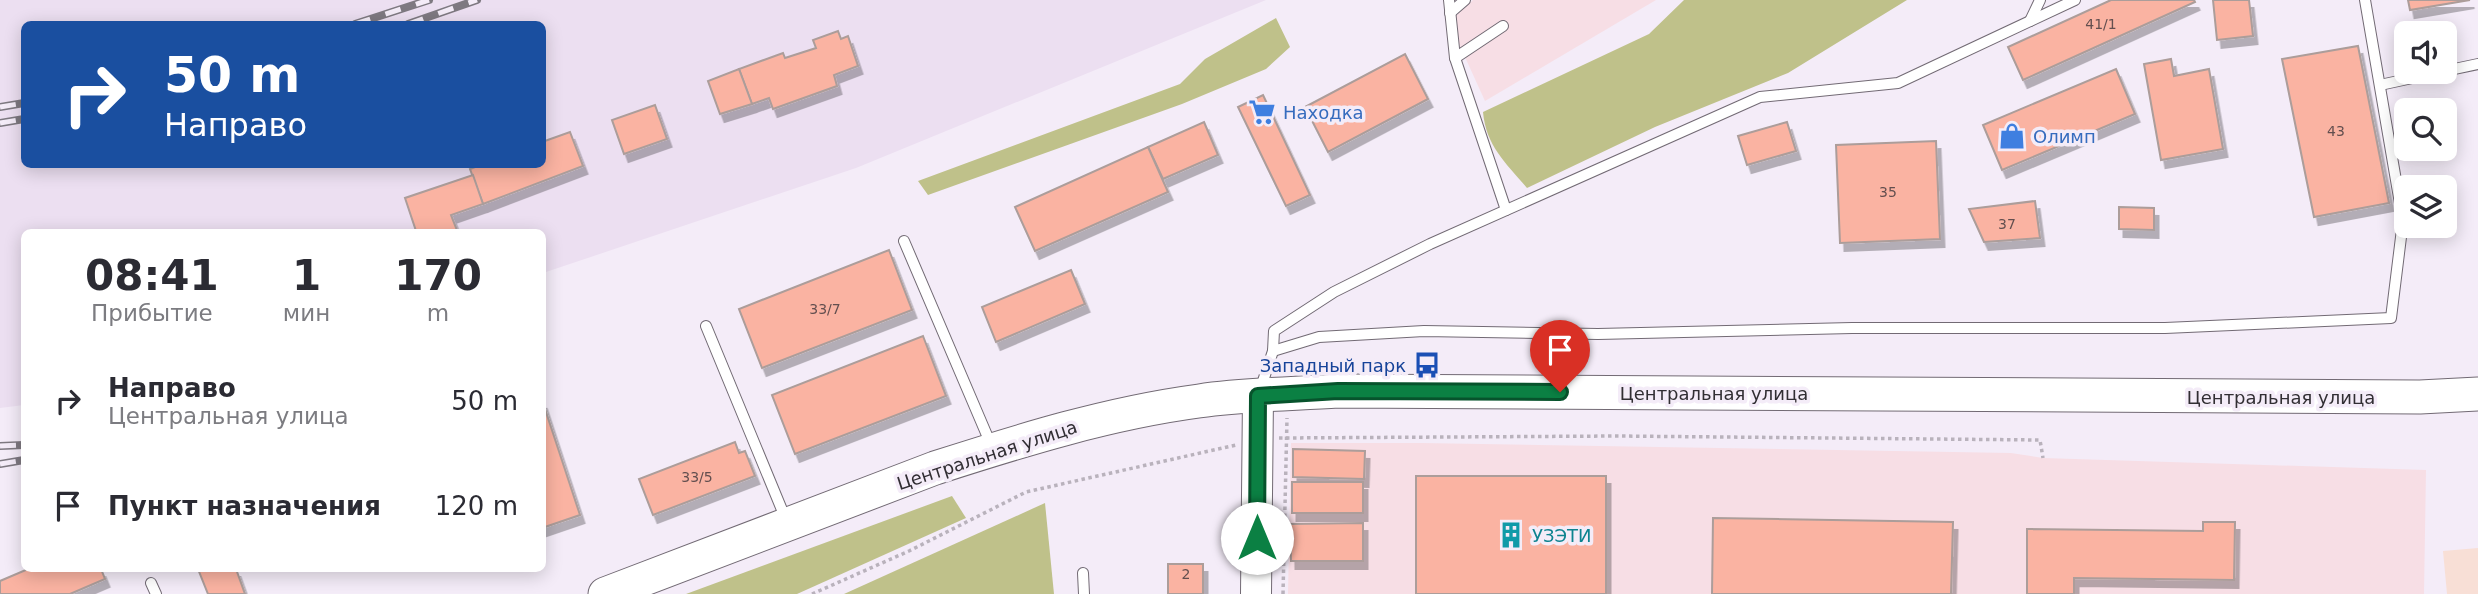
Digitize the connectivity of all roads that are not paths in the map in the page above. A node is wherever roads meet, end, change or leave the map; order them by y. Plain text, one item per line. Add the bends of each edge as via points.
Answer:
1 (1449, 0) edge
2 (1465, 0) edge
3 (2039, 0) edge
4 (2075, 0) edge
5 (2365, 0) edge
6 (1450, 13) junction
7 (2030, 21) junction
8 (1503, 26) dead end
9 (1455, 58) junction
10 (2478, 64) edge
11 (2457, 68) edge
12 (2394, 82) edge
13 (2380, 85) junction
14 (1506, 210) junction
15 (904, 241) dead end
16 (706, 326) dead end
17 (1273, 351) junction
18 (2478, 394) edge
19 (1272, 396) junction
20 (993, 450) junction
21 (788, 524) junction
22 (1083, 573) dead end
23 (151, 583) dead end
24 (156, 594) edge
25 (605, 594) edge
26 (1084, 594) edge
27 (1256, 594) edge

1 - 6 lane
2 - 6 lane
3 - 7 lane
4 - 7 lane
5 - 13 lane
6 - 9 lane
7 - 14 lane via 1898,83 1760,97
8 - 9 lane
9 - 14 lane
10 - 11 lane
12 - 13 lane
13 - 17 lane via 2403,221 2391,318 2151,328 1598,334 1424,331 1319,337
14 - 17 lane via 1334,292 1274,331
15 - 20 lane
16 - 21 lane
17 - 19 lane
18 - 19 main road, Центральная улица via 1338,391
19 - 20 main road, Центральная улица via 1201,400 1128,413
19 - 27 street via 1257,442
20 - 21 main road, Центральная улица
21 - 25 main road, Центральная улица
22 - 26 lane
23 - 24 lane

